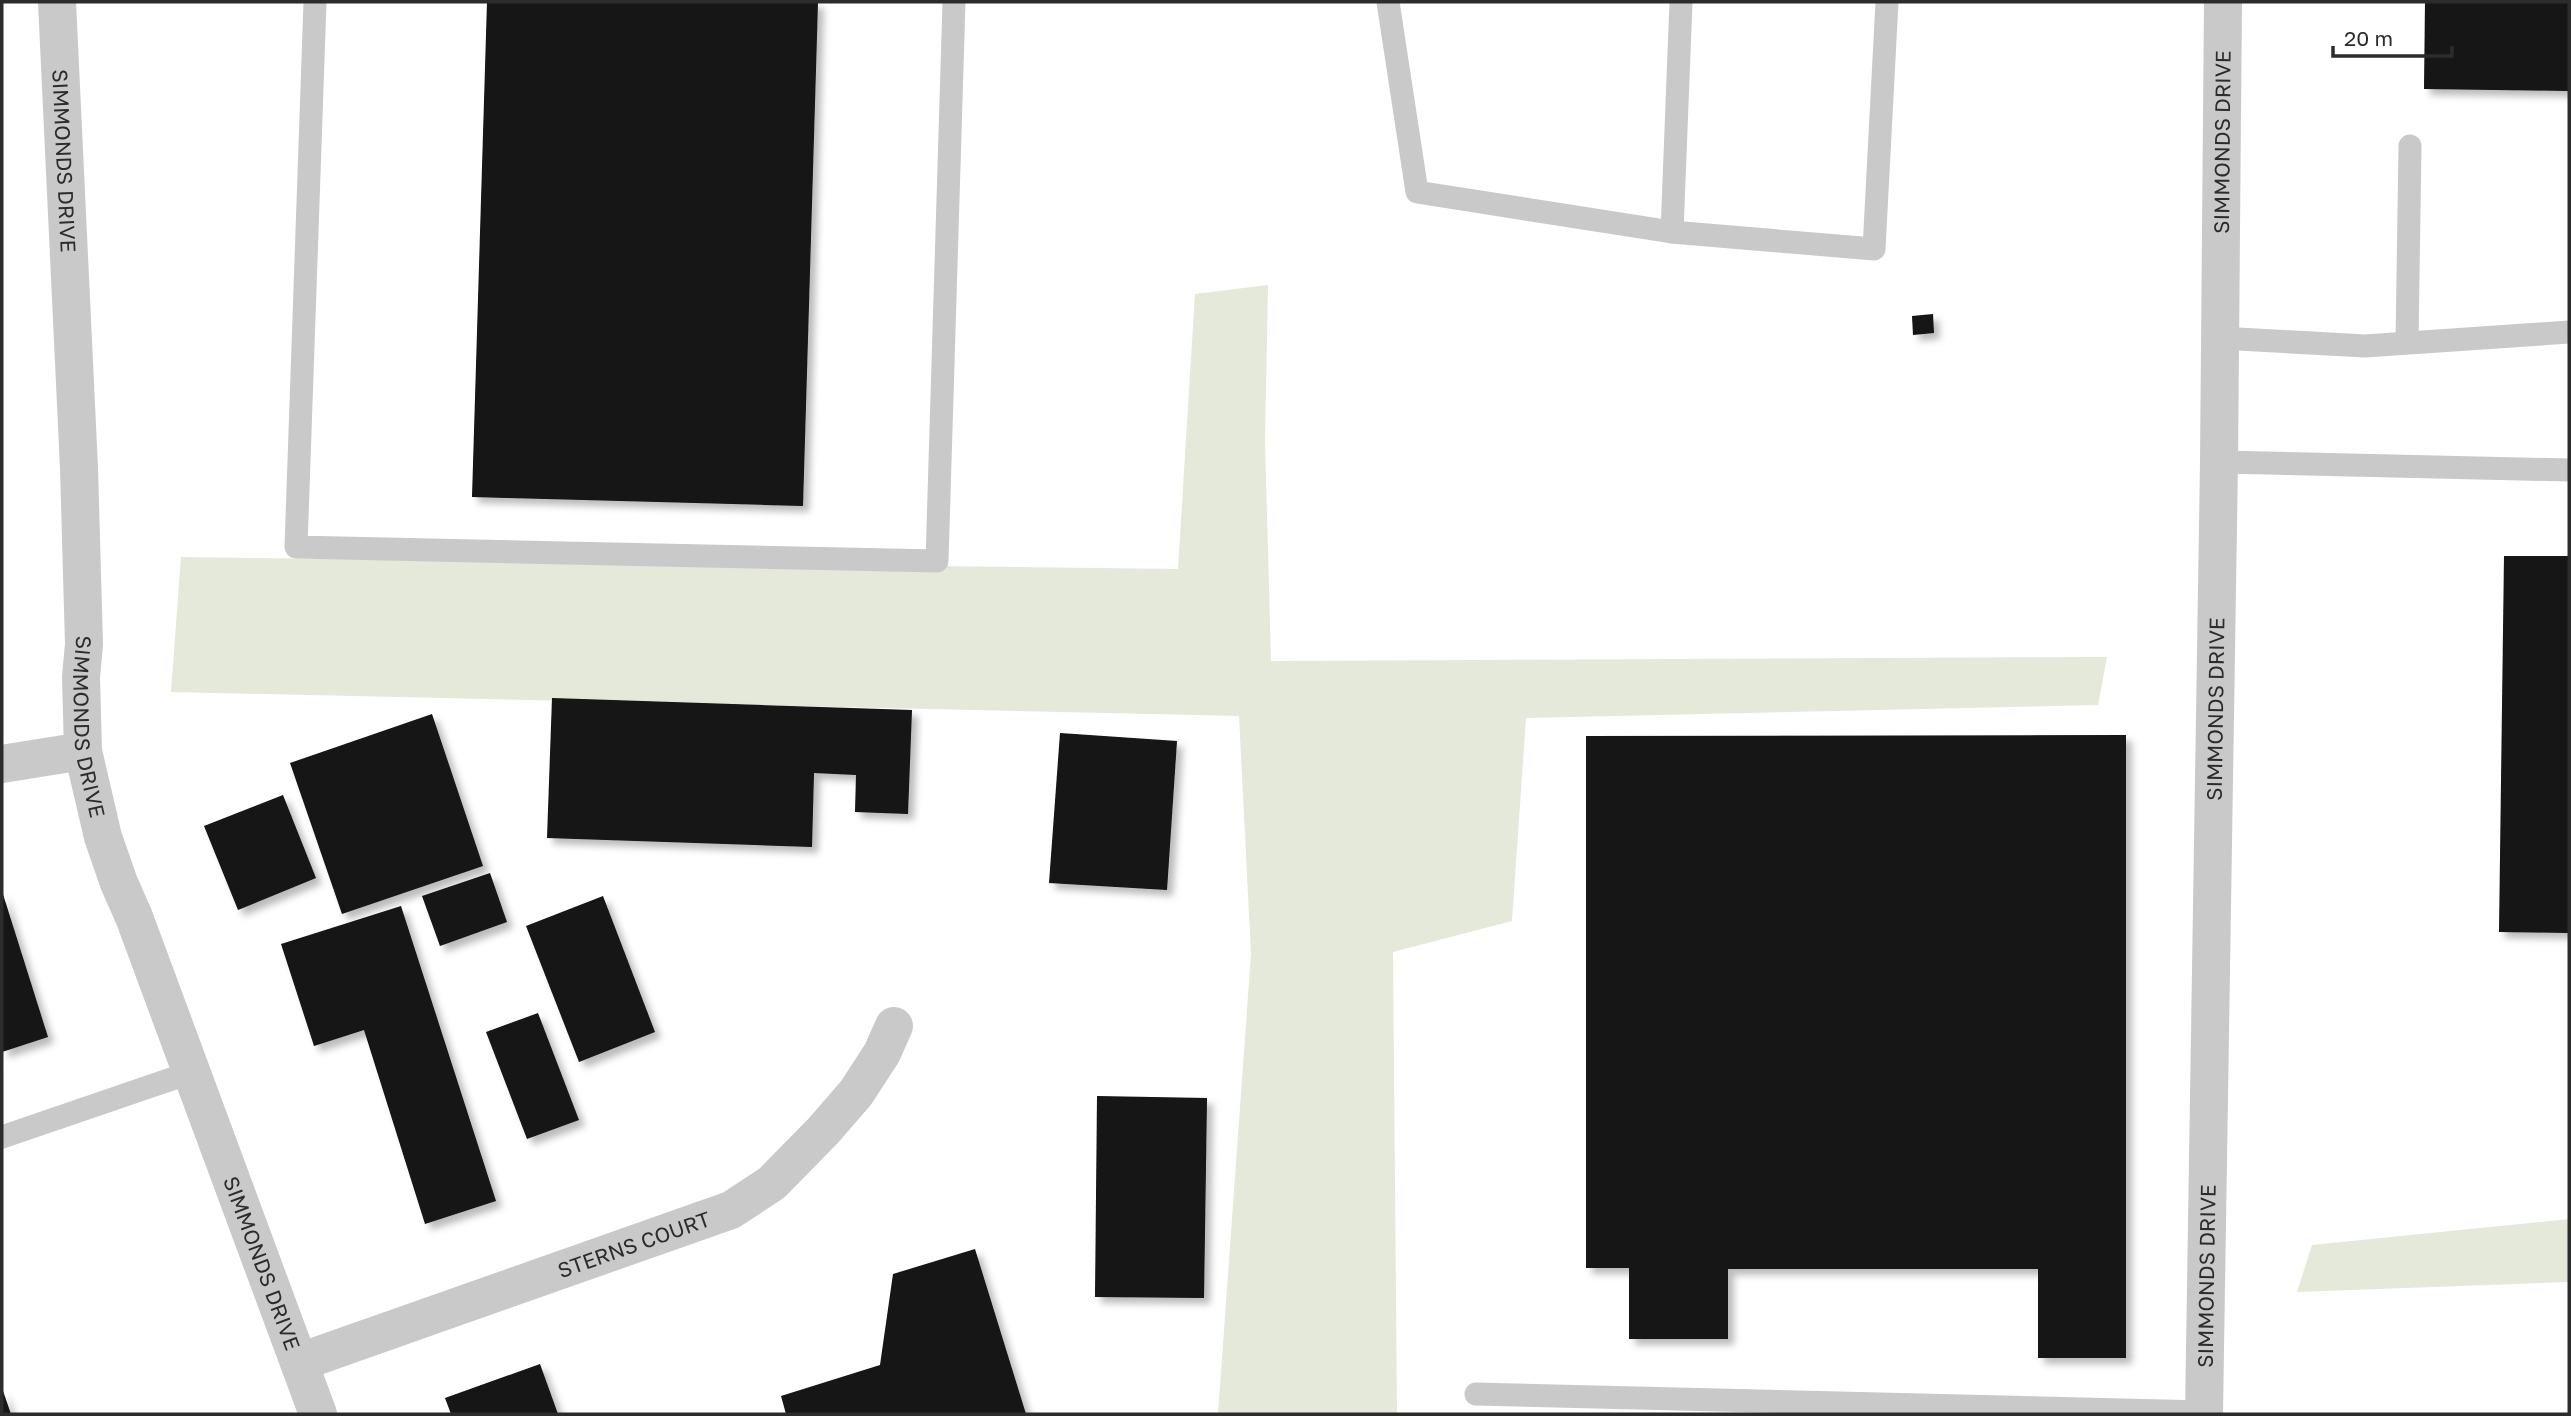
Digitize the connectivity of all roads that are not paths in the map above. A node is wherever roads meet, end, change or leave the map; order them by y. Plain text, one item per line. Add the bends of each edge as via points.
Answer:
1 (57, 2) edge
2 (315, 2) edge
3 (954, 2) edge
4 (1388, 2) edge
5 (1681, 2) edge
6 (1887, 2) edge
7 (2223, 2) edge
8 (2410, 146) dead end
9 (1672, 232) junction
10 (2569, 332) edge
11 (2220, 338) junction
12 (2407, 343) junction
13 (2219, 462) junction
14 (2569, 470) edge
15 (83, 751) junction
16 (2, 764) edge
17 (894, 1026) dead end
18 (192, 1072) junction
19 (2, 1137) edge
20 (300, 1362) junction
21 (1476, 1394) dead end
22 (2204, 1413) edge
23 (318, 1414) edge

1 - 15 street, SIMMONDS DRIVE via 79,468
2 - 3 lane via 296,547 937,561
4 - 9 lane via 1418,192
5 - 9 lane
6 - 9 lane via 1874,250
7 - 11 street, SIMMONDS DRIVE
8 - 12 lane
10 - 12 lane
11 - 12 lane via 2365,346
11 - 13 street, SIMMONDS DRIVE
13 - 14 lane
13 - 22 street, SIMMONDS DRIVE
15 - 16 street
15 - 18 street, SIMMONDS DRIVE via 103,837
17 - 20 street, STERNS COURT via 856,1093 823,1131 772,1183 731,1210
18 - 19 lane
18 - 20 street, SIMMONDS DRIVE
20 - 23 street, SIMMONDS DRIVE
21 - 22 lane

